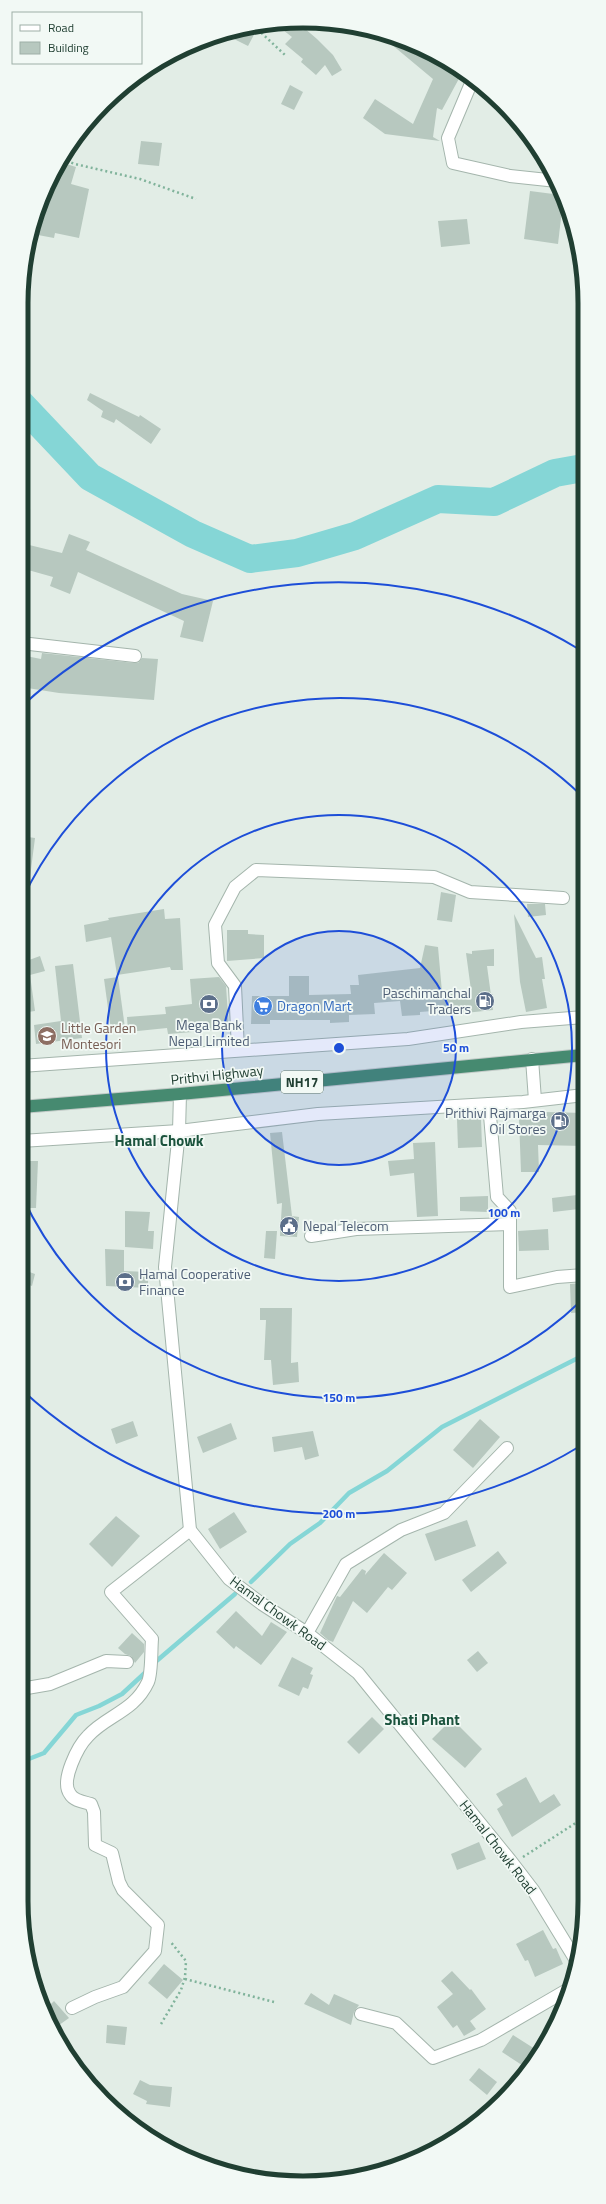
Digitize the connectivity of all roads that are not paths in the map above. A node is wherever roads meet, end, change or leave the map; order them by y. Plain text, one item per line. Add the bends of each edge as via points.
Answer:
1 (471, 85) edge
2 (550, 180) edge
3 (28, 644) edge
4 (135, 656) dead end
5 (563, 898) dead end
6 (578, 1017) edge
7 (238, 1050) junction
8 (578, 1055) edge
9 (532, 1059) junction
10 (28, 1065) edge
11 (180, 1094) junction
12 (578, 1096) edge
13 (535, 1100) junction
14 (489, 1104) junction
15 (28, 1106) edge
16 (179, 1131) junction
17 (28, 1141) edge
18 (510, 1224) junction
19 (311, 1236) dead end
20 (578, 1275) edge
21 (507, 1448) dead end
22 (190, 1530) junction
23 (307, 1632) junction
24 (127, 1662) dead end
25 (28, 1688) edge
26 (573, 1955) edge
27 (562, 1993) edge
28 (72, 2008) dead end
29 (361, 2014) dead end

1 - 2 street via 448,138 453,163 510,176
3 - 4 street
5 - 7 street via 470,892 434,877 256,870 235,887 215,925 218,964 235,986
6 - 7 street via 521,1022 408,1039
7 - 10 street
8 - 9 highway, Prithvi Highway / NH17
9 - 11 highway, Prithvi Highway / NH17
9 - 13 street
11 - 15 highway, Prithvi Highway / NH17
11 - 16 street
12 - 13 street
13 - 14 street
14 - 16 street via 318,1114
14 - 18 street via 497,1197 510,1211
16 - 17 street
16 - 22 street via 165,1266
18 - 19 street via 356,1229
18 - 20 street via 510,1286
21 - 23 street via 444,1513 401,1530 346,1564
22 - 23 street, Hamal Chowk Road via 229,1579 262,1604
22 - 28 street via 111,1592 152,1639 149,1681 128,1708 88,1735 73,1756 68,1784 68,1793 75,1799 91,1804 94,1812 95,1845 112,1853 123,1890 158,1925 154,1951 123,1987 95,1996
23 - 26 street, Hamal Chowk Road via 358,1673 513,1863 533,1890
24 - 25 street via 106,1661 50,1684
27 - 29 street via 481,2040 433,2058 396,2023

